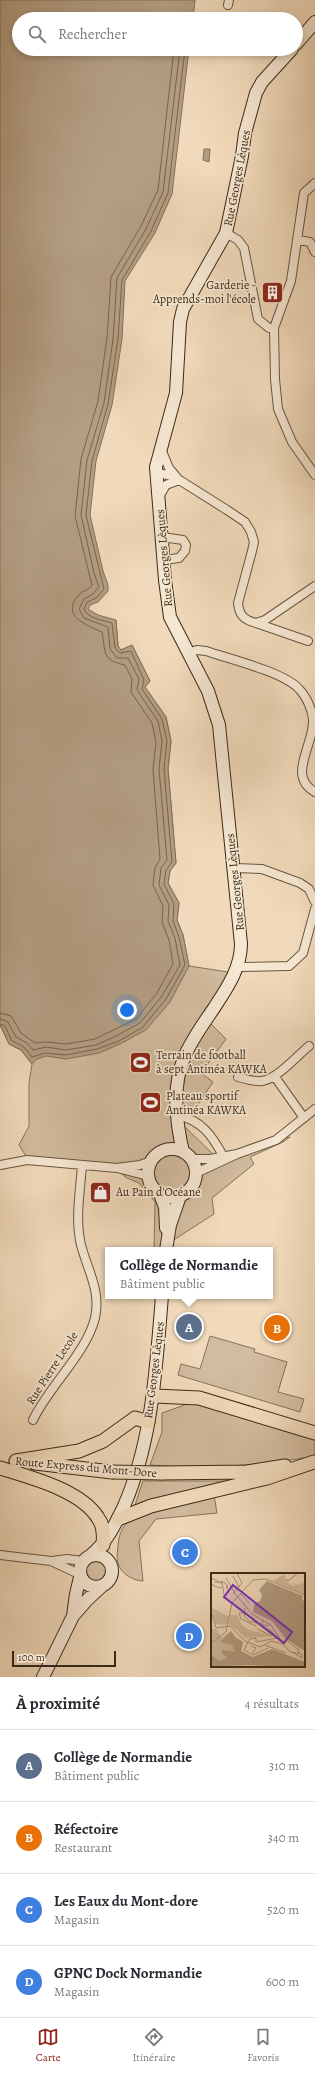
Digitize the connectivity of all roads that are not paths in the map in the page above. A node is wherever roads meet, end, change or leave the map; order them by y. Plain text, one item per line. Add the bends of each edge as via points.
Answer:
1 (315, 22) edge
2 (303, 36) edge
3 (286, 56) edge
4 (315, 182) edge
5 (226, 233) junction
6 (298, 240) junction
7 (315, 252) edge
8 (274, 328) junction
9 (161, 449) junction
10 (157, 473) junction
11 (315, 475) edge
12 (178, 480) junction
13 (159, 498) junction
14 (162, 537) junction
15 (163, 560) junction
16 (315, 586) edge
17 (256, 623) junction
18 (308, 641) dead end
19 (188, 653) junction
20 (315, 792) edge
21 (234, 868) junction
22 (315, 902) edge
23 (315, 909) edge
24 (238, 967) junction
25 (309, 1046) dead end
26 (275, 1076) junction
27 (238, 1077) dead end
28 (315, 1109) edge
29 (177, 1116) junction
30 (304, 1118) junction
31 (165, 1150) junction
32 (237, 1154) junction
33 (187, 1155) junction
34 (223, 1156) junction
35 (151, 1162) junction
36 (0, 1165) edge
37 (82, 1166) junction
38 (118, 1168) junction
39 (196, 1173) junction
40 (148, 1176) junction
41 (160, 1194) junction
42 (180, 1196) junction
43 (166, 1247) edge
44 (162, 1299) edge
45 (154, 1396) junction
46 (33, 1420) dead end
47 (148, 1422) junction
48 (315, 1433) edge
49 (0, 1460) edge
50 (16, 1460) junction
51 (314, 1462) edge
52 (0, 1468) edge
53 (118, 1519) junction
54 (111, 1532) junction
55 (103, 1545) junction
56 (0, 1555) edge
57 (87, 1558) junction
58 (52, 1561) junction
59 (108, 1561) junction
60 (80, 1576) junction
61 (102, 1586) junction
62 (73, 1616) junction
63 (43, 1677) edge

1 - 2 main road
3 - 5 main road, Rue Georges Lèques via 262,82 256,93 245,133
4 - 6 street via 304,193
5 - 8 street via 238,240 244,248 258,319 269,328
5 - 9 main road, Rue Georges Lèques via 183,309 176,393
6 - 7 street via 310,242
6 - 8 street via 291,281
8 - 11 street via 278,409 292,442
9 - 10 main road, Rue Georges Lèques
9 - 12 street via 169,468
10 - 12 street via 170,475
10 - 13 main road, Rue Georges Lèques
12 - 13 street via 166,485
12 - 17 street via 238,517 245,522 251,532 254,542 238,602 238,611
13 - 14 main road, Rue Georges Lèques
14 - 15 main road, Rue Georges Lèques
14 - 15 street via 183,540 186,545 179,558
15 - 19 main road, Rue Georges Lèques via 170,617
16 - 17 street via 265,620
17 - 18 street
19 - 20 street via 206,651 283,678 299,689 314,720 301,776 307,787
19 - 21 main road, Rue Georges Lèques via 217,714
21 - 22 street via 262,869 300,883 309,888
21 - 24 main road, Rue Georges Lèques via 241,944
23 - 24 street via 303,953 289,966
24 - 29 main road, Rue Georges Lèques via 184,1057 177,1083
25 - 26 street
26 - 27 street via 254,1082
26 - 30 street
28 - 30 street
29 - 31 main road, Rue Georges Lèques
29 - 33 main road, Rue Georges Lèques
29 - 34 street via 192,1118 203,1127
30 - 32 street via 276,1140
31 - 33 main road via 174,1149
31 - 35 main road
32 - 34 street
32 - 39 street
33 - 34 street
33 - 39 main road
35 - 38 street
35 - 40 main road
36 - 37 street via 27,1160
37 - 38 street
37 - 46 street, Rue Pierre Lecole via 79,1225 81,1246 94,1281 98,1301 87,1339 39,1407
38 - 40 street
39 - 42 main road via 192,1187
40 - 41 main road via 150,1183
41 - 42 main road
41 - 43 main road via 165,1207
42 - 43 main road
44 - 45 main road, Rue Georges Lèques
45 - 47 main road, Rue Georges Lèques
45 - 48 main road via 199,1398
47 - 50 main road via 135,1418 103,1441 78,1450
47 - 53 main road, Rue Georges Lèques via 141,1460
49 - 50 main road, Route Express du Mont-Dore
50 - 51 main road, Route Express du Mont-Dore, bridge via 112,1472 161,1474 248,1472
51 - 53 main road via 267,1478 151,1506
52 - 55 main road via 48,1483 85,1505 98,1518 104,1532
53 - 54 main road, Rue Georges Lèques
54 - 55 main road, Rue Georges Lèques
54 - 59 main road, Rue Georges Lèques
55 - 57 main road, Rue Georges Lèques
56 - 58 street
57 - 58 street
57 - 59 main road via 100,1556
57 - 60 main road
58 - 60 street
59 - 61 main road via 112,1574
60 - 61 main road via 83,1582 92,1587
60 - 62 main road
61 - 62 main road
62 - 63 main road

